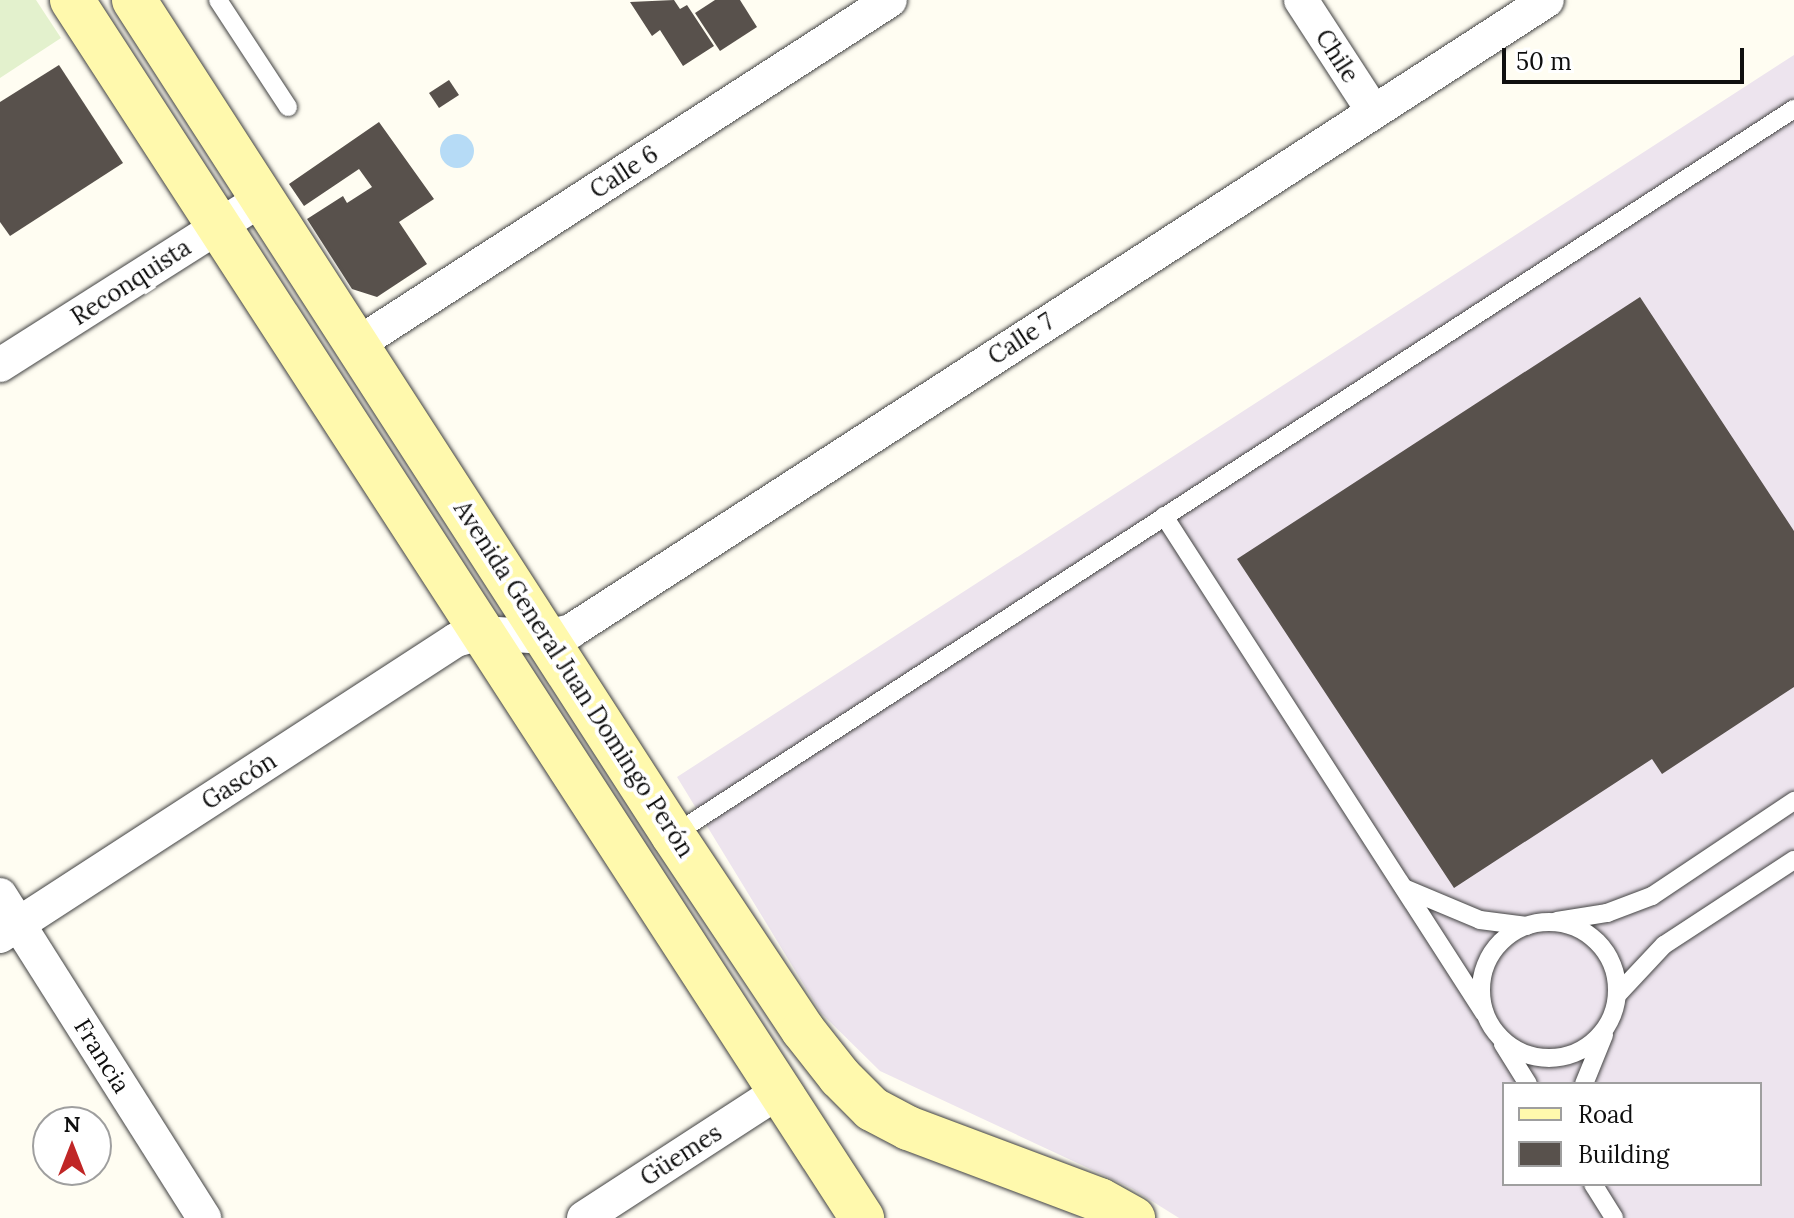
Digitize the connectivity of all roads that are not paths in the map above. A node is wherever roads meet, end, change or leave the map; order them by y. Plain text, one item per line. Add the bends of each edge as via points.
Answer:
1 (72, 0) edge
2 (134, 0) edge
3 (218, 0) edge
4 (890, 0) edge
5 (1301, 0) edge
6 (1547, 0) edge
7 (288, 107) dead end
8 (1794, 109) edge
9 (1373, 111) junction
10 (262, 199) junction
11 (217, 226) junction
12 (359, 343) junction
13 (0, 365) edge
14 (1164, 516) junction
15 (481, 633) junction
16 (546, 637) junction
17 (1794, 801) edge
18 (673, 835) junction
19 (1794, 860) edge
20 (1401, 887) junction
21 (0, 895) edge
22 (1549, 923) junction
23 (1527, 926) junction
24 (9, 930) edge
25 (1617, 995) junction
26 (1484, 1013) junction
27 (1612, 1017) junction
28 (1495, 1032) junction
29 (1527, 1082) edge
30 (1585, 1082) edge
31 (778, 1092) junction
32 (1594, 1186) edge
33 (204, 1218) edge
34 (584, 1218) edge
35 (862, 1218) edge
36 (1133, 1218) edge
37 (1614, 1218) edge

1 - 11 main road
2 - 10 main road, Avenida General Juan Domingo Perón
3 - 7 lane
4 - 12 street, Calle 6
5 - 9 street, Chile
6 - 9 street, Calle 7
8 - 14 lane
9 - 16 street, Calle 7 via 571,631
10 - 11 street, Reconquista
10 - 12 main road, Avenida General Juan Domingo Perón
11 - 13 street, Reconquista
11 - 15 main road
12 - 16 main road, Avenida General Juan Domingo Perón
14 - 18 lane
14 - 20 lane
15 - 16 street, Calle 7
15 - 24 street, Gascón via 456,640
15 - 31 main road
16 - 18 main road, Avenida General Juan Domingo Perón
17 - 22 lane via 1652,896 1607,913
18 - 36 main road, Avenida General Juan Domingo Perón via 803,1030 872,1109
19 - 25 lane via 1664,945
20 - 23 lane via 1480,920
20 - 26 lane
21 - 24 street, Francia
22 - 23 lane
22 - 25 lane via 1569,925 1604,950 1615,971
23 - 26 lane via 1508,936 1488,961 1480,992
24 - 33 street, Francia
25 - 27 lane
26 - 28 lane
27 - 28 lane via 1590,1044 1557,1058 1512,1048
27 - 30 lane
28 - 29 lane
31 - 34 street, Güemes
31 - 35 main road
32 - 37 lane

